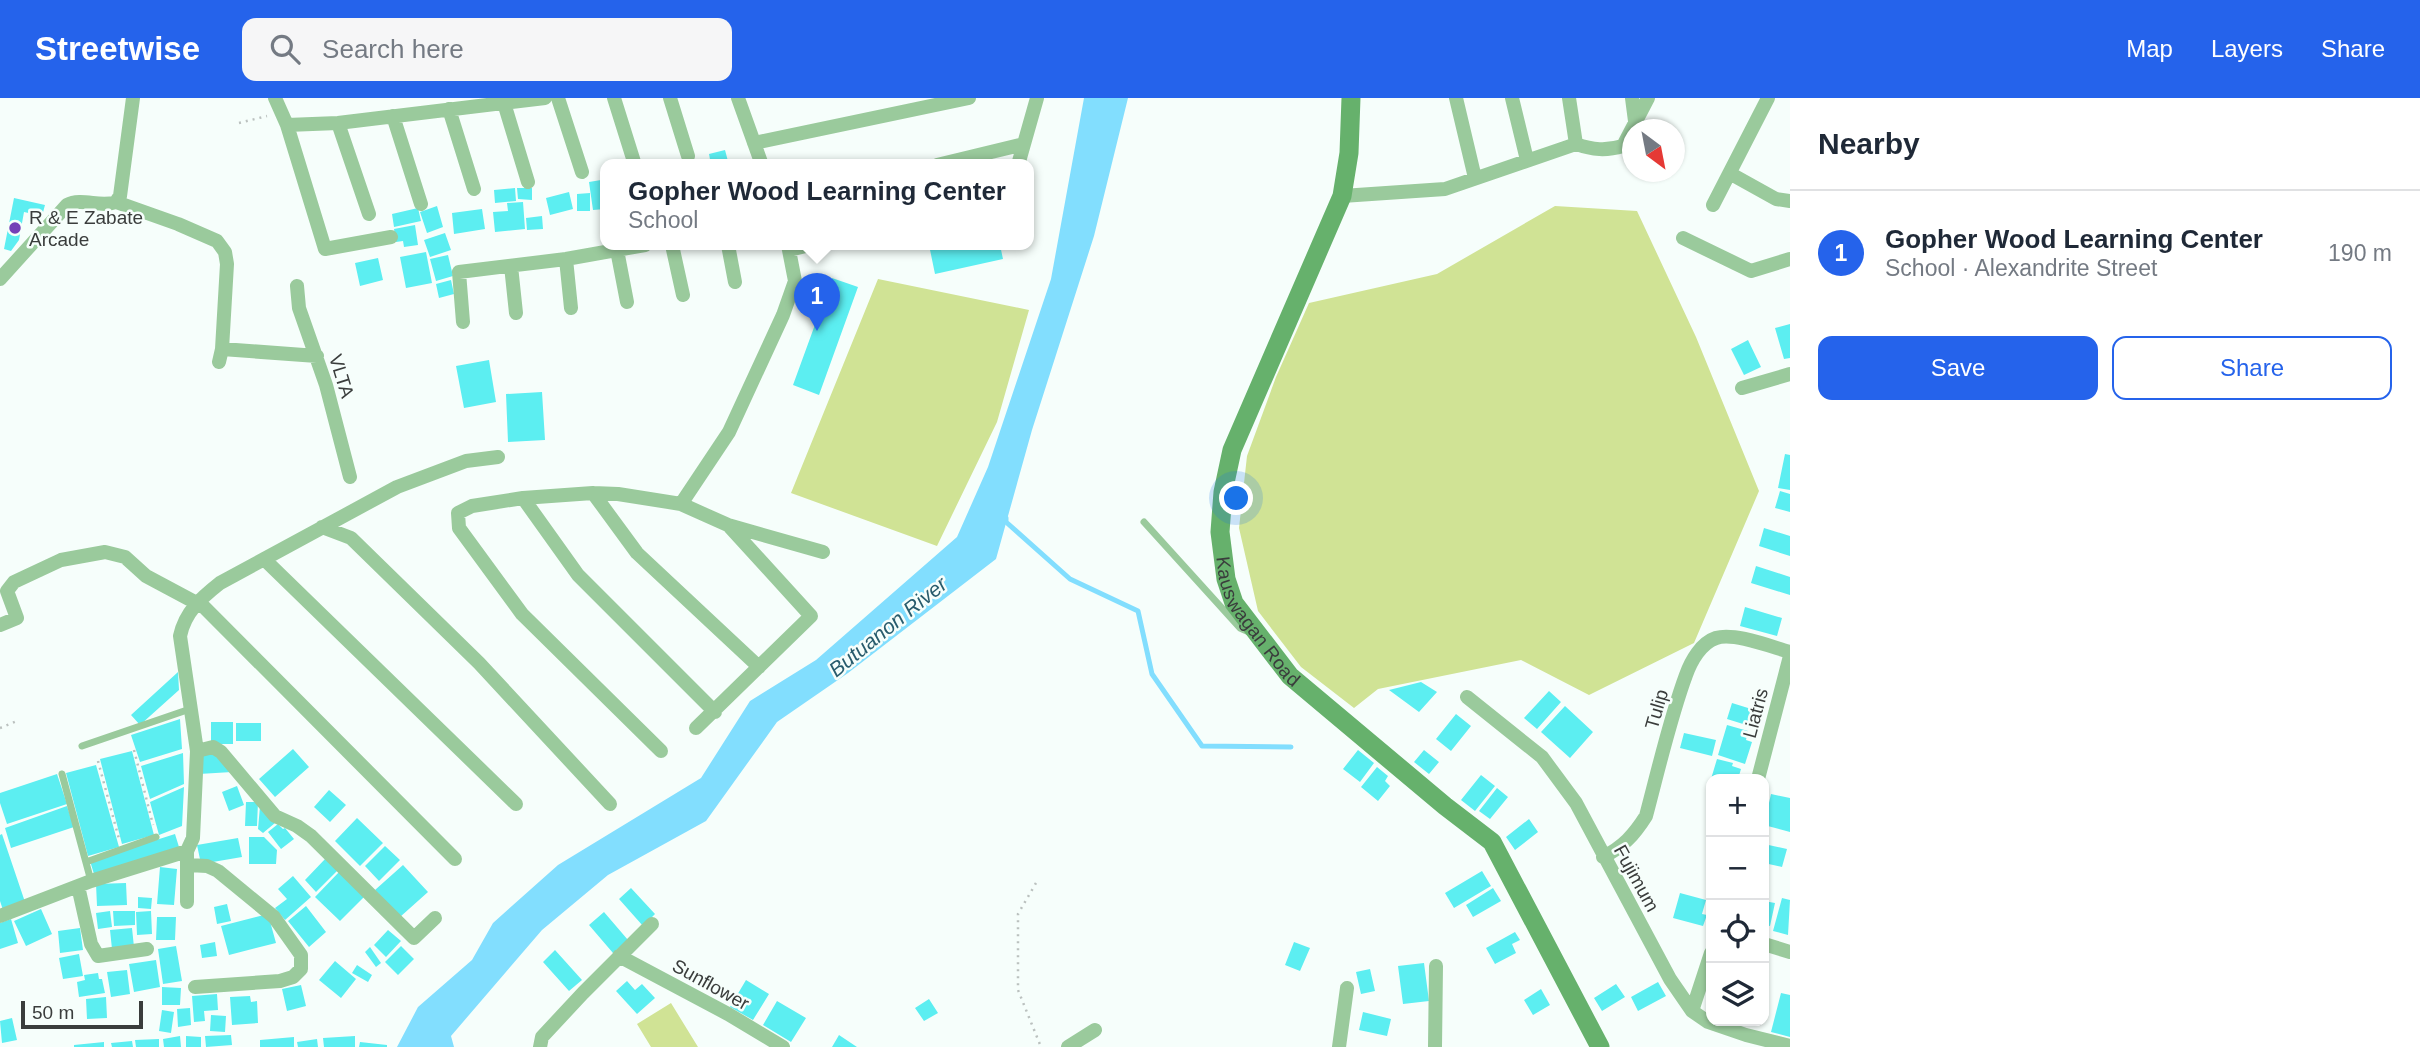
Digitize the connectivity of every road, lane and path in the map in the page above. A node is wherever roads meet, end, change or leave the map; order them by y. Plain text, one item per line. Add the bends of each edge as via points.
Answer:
1 (134, 98) edge
2 (545, 98) edge
3 (558, 98) edge
4 (614, 98) edge
5 (670, 98) edge
6 (738, 98) edge
7 (969, 98) edge
8 (1037, 98) edge
9 (1351, 98) edge
10 (1456, 98) edge
11 (1512, 98) edge
12 (1569, 98) edge
13 (1632, 98) edge
14 (1648, 98) edge
15 (1768, 98) edge
16 (504, 103) junction
17 (449, 109) junction
18 (280, 112) edge
19 (393, 116) junction
20 (1635, 119) edge
21 (1636, 119) edge
22 (239, 123) dead end
23 (338, 123) junction
24 (754, 143) junction
25 (1024, 144) junction
26 (1576, 144) junction
27 (1622, 145) edge
28 (688, 156) dead end
29 (633, 159) edge
30 (760, 159) edge
31 (962, 159) edge
32 (1020, 159) edge
33 (1527, 160) junction
34 (582, 172) dead end
35 (1731, 174) junction
36 (1475, 178) junction
37 (528, 182) dead end
38 (474, 189) dead end
39 (1342, 196) junction
40 (1790, 201) edge
41 (116, 202) junction
42 (421, 204) dead end
43 (1713, 205) dead end
44 (369, 214) dead end
45 (391, 237) dead end
46 (1683, 238) dead end
47 (617, 250) joint
48 (673, 250) edge
49 (729, 250) edge
50 (788, 250) edge
51 (1790, 258) edge
52 (566, 259) junction
53 (511, 266) junction
54 (0, 279) edge
55 (735, 282) dead end
56 (297, 286) dead end
57 (683, 295) dead end
58 (627, 302) dead end
59 (571, 308) dead end
60 (516, 313) dead end
61 (463, 322) dead end
62 (317, 356) junction
63 (1790, 374) edge
64 (1742, 388) dead end
65 (498, 457) dead end
66 (350, 477) dead end
67 (593, 493) junction
68 (523, 498) junction
69 (681, 504) junction
70 (1144, 522) dead end
71 (728, 525) junction
72 (322, 527) junction
73 (823, 552) dead end
74 (264, 559) junction
75 (196, 603) junction
76 (0, 625) edge
77 (1263, 639) junction
78 (1790, 654) edge
79 (759, 667) junction
80 (1467, 697) dead end
81 (190, 709) junction
82 (715, 712) junction
83 (17, 721) dead end
84 (0, 728) edge
85 (696, 728) dead end
86 (82, 746) dead end
87 (134, 750) dead end
88 (197, 751) junction
89 (661, 751) dead end
90 (98, 761) dead end
91 (62, 774) dead end
92 (1759, 774) edge
93 (516, 804) dead end
94 (610, 804) dead end
95 (156, 836) joint
96 (121, 849) junction
97 (1603, 857) junction
98 (188, 858) junction
99 (455, 859) dead end
100 (86, 862) junction
101 (85, 883) junction
102 (1036, 883) dead end
103 (187, 902) dead end
104 (0, 916) edge
105 (435, 918) dead end
106 (652, 924) dead end
107 (1769, 945) edge
108 (147, 949) dead end
109 (1790, 951) edge
110 (620, 956) junction
111 (1708, 963) edge
112 (1436, 966) dead end
113 (195, 987) dead end
114 (1347, 988) dead end
115 (1692, 1010) junction
116 (1095, 1030) dead end
117 (1790, 1046) edge
118 (540, 1047) edge
119 (783, 1047) edge
120 (1041, 1047) edge
121 (1068, 1047) edge
122 (1339, 1047) edge
123 (1435, 1047) edge
124 (1600, 1047) edge

1 - 41 street
2 - 16 street
3 - 34 street
4 - 29 street
5 - 28 street
6 - 24 street
7 - 24 street
8 - 25 street
9 - 39 street, Kauswagan Road
10 - 36 street
11 - 33 street
12 - 26 street
13 - 20 street
14 - 21 street
15 - 35 street
16 - 17 street
16 - 37 street
17 - 19 street
17 - 38 street
18 - 22 path
18 - 23 street
18 - 45 street via 325,249
19 - 23 street
19 - 42 street
23 - 44 street
24 - 30 street
25 - 31 street
25 - 32 street
26 - 27 street via 1609,150
26 - 33 street
33 - 36 street
35 - 40 street via 1776,199
35 - 43 street
36 - 39 street via 1445,189
39 - 77 street, Kauswagan Road via 1232,450 1223,492 1220,531 1226,579 1234,603
41 - 54 street via 66,205
41 - 62 street via 178,223 222,246 228,264 221,355
46 - 51 street via 1751,271
47 - 52 street
47 - 58 street
48 - 57 street
49 - 55 street
50 - 69 street via 795,281 772,340 729,432
52 - 53 street
52 - 59 street
53 - 60 street
53 - 61 street via 458,272
56 - 62 street, VLTA via 299,307
62 - 66 street, VLTA
63 - 64 street
65 - 72 street via 466,461 397,487
67 - 68 street
67 - 69 street
67 - 79 street via 637,553
68 - 82 street via 578,575
68 - 89 street via 464,508 458,513 459,528 522,614
69 - 71 street
70 - 77 lane via 1240,628
71 - 73 street
71 - 79 street via 811,616
72 - 74 street
72 - 94 street via 352,538 479,663
74 - 75 street via 220,583
74 - 93 street
75 - 76 street via 146,576 125,557 105,552 61,560 14,582 7,591 17,618
75 - 81 street via 180,636
75 - 99 street
77 - 124 street, Kauswagan Road via 1290,676 1492,842
78 - 92 street, Liatris
78 - 97 street, Tulip via 1723,637 1703,646 1686,674 1646,816 1619,849
79 - 82 street
80 - 97 street, Fujimum via 1542,757 1576,803
81 - 86 lane
81 - 88 street
82 - 85 street
83 - 84 path
87 - 95 path
88 - 98 street
88 - 105 street via 213,747 221,752 275,816 311,836 414,938
90 - 96 path
91 - 100 lane
95 - 96 lane
96 - 100 lane
97 - 115 street, Fujimum
98 - 101 street
98 - 103 street
98 - 113 street via 240,887 274,917 301,955 301,969 293,978
100 - 101 lane
101 - 104 street
101 - 108 street via 91,944 98,956
102 - 120 path via 1018,914 1018,990
106 - 110 street
107 - 109 street
110 - 118 street via 542,1037
110 - 119 street, Sunflower
111 - 115 street
112 - 123 street
114 - 122 street
115 - 117 street, Fujimum via 1708,1022
116 - 121 street

